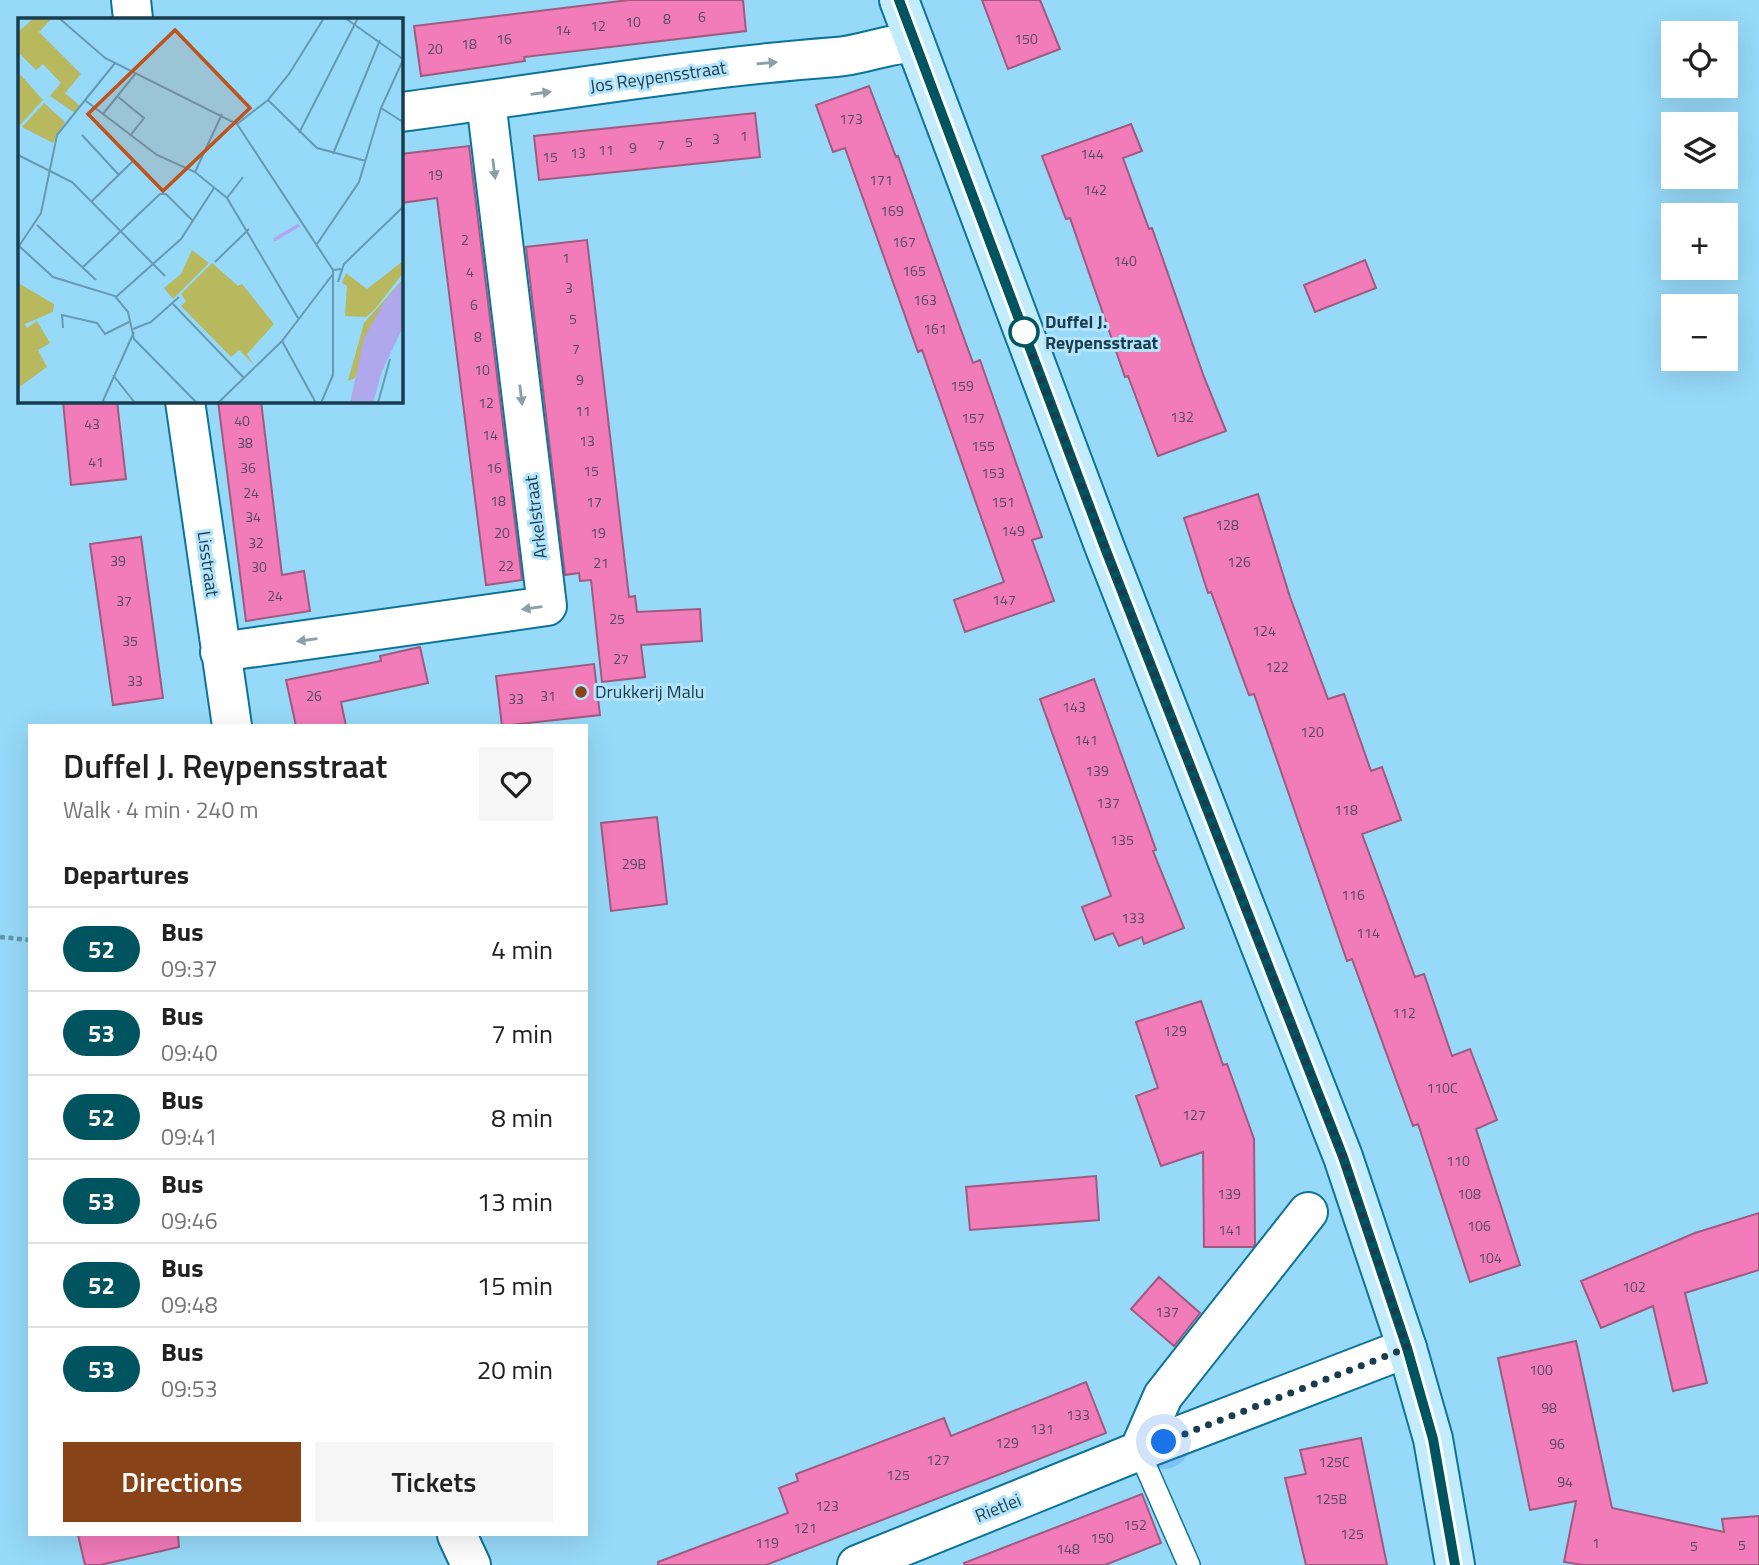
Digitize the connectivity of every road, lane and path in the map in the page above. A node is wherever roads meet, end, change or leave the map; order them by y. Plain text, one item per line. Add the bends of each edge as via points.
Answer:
1 (131, 0) edge
2 (898, 0) edge
3 (133, 18) edge
4 (915, 44) junction
5 (486, 101) junction
6 (402, 112) edge
7 (185, 402) edge
8 (220, 652) junction
9 (232, 724) edge
10 (0, 937) edge
11 (28, 940) edge
12 (1308, 1212) dead end
13 (1407, 1348) junction
14 (1139, 1451) junction
15 (457, 1536) edge
16 (471, 1565) edge
17 (857, 1565) edge
18 (1189, 1565) edge
19 (1455, 1565) edge

1 - 3 street
2 - 4 street
5 -> 4 street, Jos Reypensstraat
4 - 13 street via 1105,548 1343,1157
5 - 6 street, Jos Reypensstraat
5 -> 8 street, Arkelstraat via 547,606
7 - 8 street, Lisstraat
8 - 9 street, Lisstraat
10 - 11 path
12 - 14 street via 1163,1396
13 - 14 street, Rietlei
13 - 19 street via 1433,1439
14 - 17 street, Rietlei
14 - 18 lane
15 - 16 street

